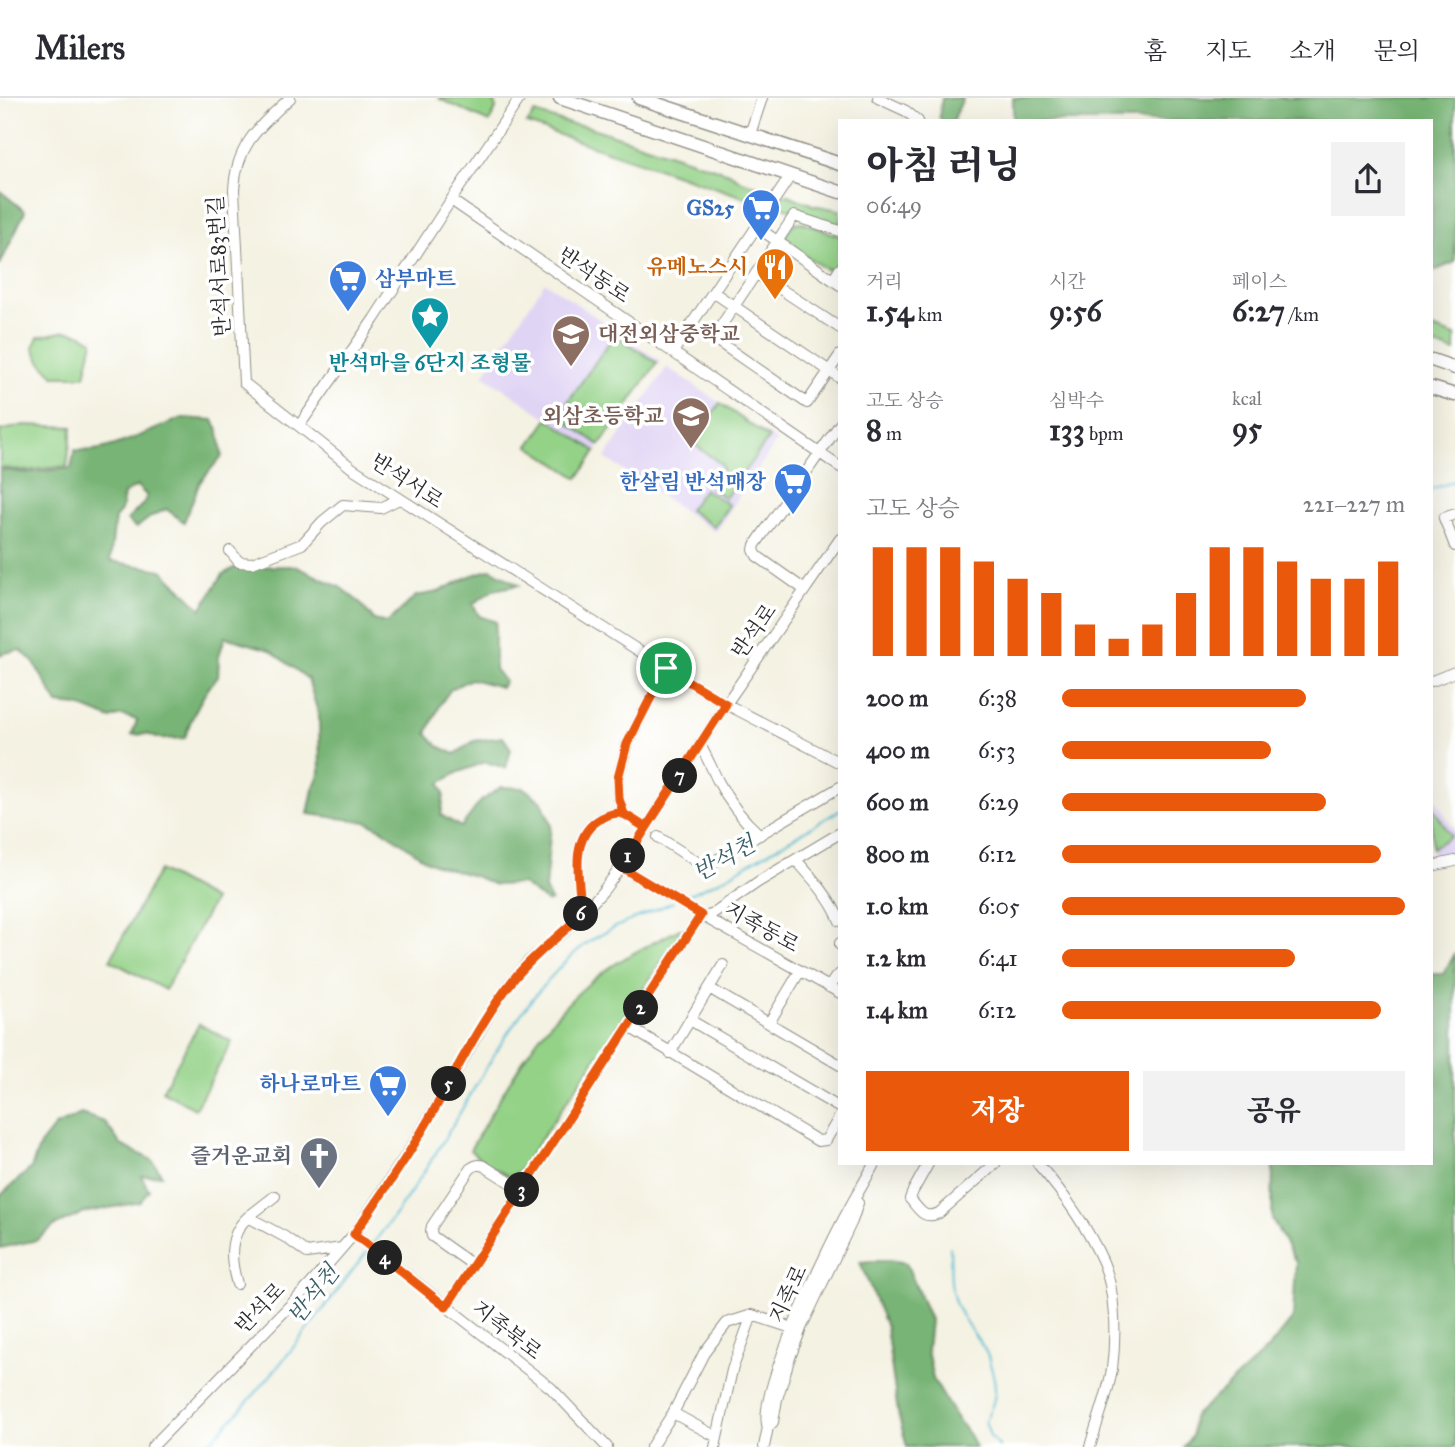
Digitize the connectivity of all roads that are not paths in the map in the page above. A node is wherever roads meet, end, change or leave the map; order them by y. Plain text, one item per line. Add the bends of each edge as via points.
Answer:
1 (290, 98) edge
2 (520, 98) edge
3 (560, 98) edge
4 (639, 98) edge
5 (762, 98) edge
6 (878, 98) edge
7 (916, 119) edge
8 (750, 134) junction
9 (838, 163) edge
10 (791, 175) junction
11 (838, 191) edge
12 (451, 200) junction
13 (757, 227) junction
14 (838, 230) edge
15 (777, 241) junction
16 (756, 273) junction
17 (836, 282) edge
18 (713, 292) junction
19 (734, 306) junction
20 (838, 327) edge
21 (673, 352) junction
22 (838, 358) edge
23 (1433, 360) edge
24 (1455, 368) edge
25 (829, 371) junction
26 (838, 377) edge
27 (1433, 388) edge
28 (1455, 395) edge
29 (299, 426) junction
30 (838, 427) edge
31 (820, 453) junction
32 (838, 466) edge
33 (399, 499) junction
34 (1455, 514) edge
35 (838, 542) edge
36 (1455, 545) edge
37 (230, 551) dead end
38 (805, 590) junction
39 (666, 668) junction
40 (1455, 672) edge
41 (1433, 681) edge
42 (726, 704) junction
43 (700, 745) junction
44 (838, 762) edge
45 (838, 788) edge
46 (624, 814) junction
47 (646, 828) junction
48 (838, 834) edge
49 (760, 835) junction
50 (658, 837) dead end
51 (796, 860) junction
52 (1455, 861) edge
53 (1433, 866) edge
54 (621, 867) junction
55 (582, 914) junction
56 (838, 916) edge
57 (704, 917) junction
58 (723, 965) dead end
59 (800, 971) junction
60 (838, 976) edge
61 (830, 987) junction
62 (709, 988) junction
63 (838, 992) edge
64 (690, 1020) junction
65 (769, 1023) junction
66 (629, 1027) junction
67 (670, 1052) junction
68 (838, 1064) edge
69 (838, 1107) edge
70 (838, 1119) edge
71 (873, 1165) edge
72 (927, 1165) edge
73 (994, 1165) edge
74 (1039, 1165) edge
75 (864, 1183) junction
76 (522, 1190) junction
77 (275, 1196) dead end
78 (248, 1217) junction
79 (354, 1234) junction
80 (342, 1248) junction
81 (473, 1265) junction
82 (237, 1284) dead end
83 (446, 1307) junction
84 (752, 1315) junction
85 (792, 1328) junction
86 (673, 1413) junction
87 (768, 1427) junction
88 (716, 1442) edge
89 (152, 1447) edge
90 (607, 1447) edge
91 (651, 1447) edge
92 (764, 1447) edge
93 (1090, 1447) edge

1 - 29 street, 반석서로83번길 via 248,141 234,172 234,190 244,383
2 - 12 street
3 - 10 main road
4 - 8 main road
5 - 8 street
6 - 7 street
8 - 9 main road
10 - 11 main road
10 - 13 street
12 - 21 street, 반석동로
12 - 29 street
13 - 15 street
13 - 18 street
14 - 15 street via 794,216
15 - 16 street
15 - 17 street
16 - 19 street
16 - 20 street
18 - 19 street
18 - 21 street
19 - 25 street
19 - 25 street via 713,338 807,403
21 - 31 street, 반석동로
22 - 25 street
23 - 24 main road
25 - 26 street
27 - 28 main road
29 - 33 street, 반석서로
30 - 31 street
31 - 32 street, 반석동로
31 - 38 street via 754,551
33 - 37 street via 381,508 343,505 302,544 251,564 239,562
33 - 39 street, 반석서로
34 - 36 street via 1444,518
35 - 38 street, 반석로
38 - 42 street, 반석로
39 - 42 street, 반석서로
39 - 46 street via 627,744 618,778
40 - 41 street
42 - 43 street, 반석로
42 - 44 street, 반석서로
43 - 47 street, 반석로
43 - 49 street via 730,800
45 - 49 street
46 - 47 street
46 - 55 street via 611,813 583,834 579,850
47 - 54 street, 반석로
48 - 51 street
49 - 50 street via 705,867
51 - 56 street
51 - 57 street
52 - 53 street
54 - 55 street, 반석로
54 - 57 street, 지족동로
55 - 79 street, 반석로 via 529,961 491,1011 418,1137
57 - 59 street, 지족동로
57 - 66 street, 지족북로
58 - 62 street
59 - 61 street, 지족동로
59 - 65 street
60 - 61 street
61 - 63 street, 지족동로
62 - 64 street
62 - 65 street
64 - 67 street
64 - 69 street
65 - 68 street
66 - 67 street
66 - 76 street, 지족북로
67 - 70 street via 818,1141 826,1140
71 - 75 street, 지족로
72 - 73 street via 910,1199 932,1216
74 - 93 street via 1083,1223 1104,1264 1111,1290 1111,1371
75 - 85 street, 지족로
75 - 87 street, 지족로 via 852,1221 802,1326
76 - 81 street, 지족북로
76 - 81 street via 484,1166 474,1166 432,1226 432,1236
77 - 78 street
78 - 80 street via 307,1253
78 - 82 street via 233,1242
79 - 80 street, 반석로
79 - 83 street
80 - 89 street, 반석로
81 - 83 street, 지족북로
83 - 90 street, 지족북로 via 551,1388
84 - 85 street
84 - 86 street via 727,1323 719,1332
84 - 88 street via 732,1370
85 - 87 street, 지족로 via 769,1398
86 - 88 street
86 - 91 street
87 - 92 street, 지족로

